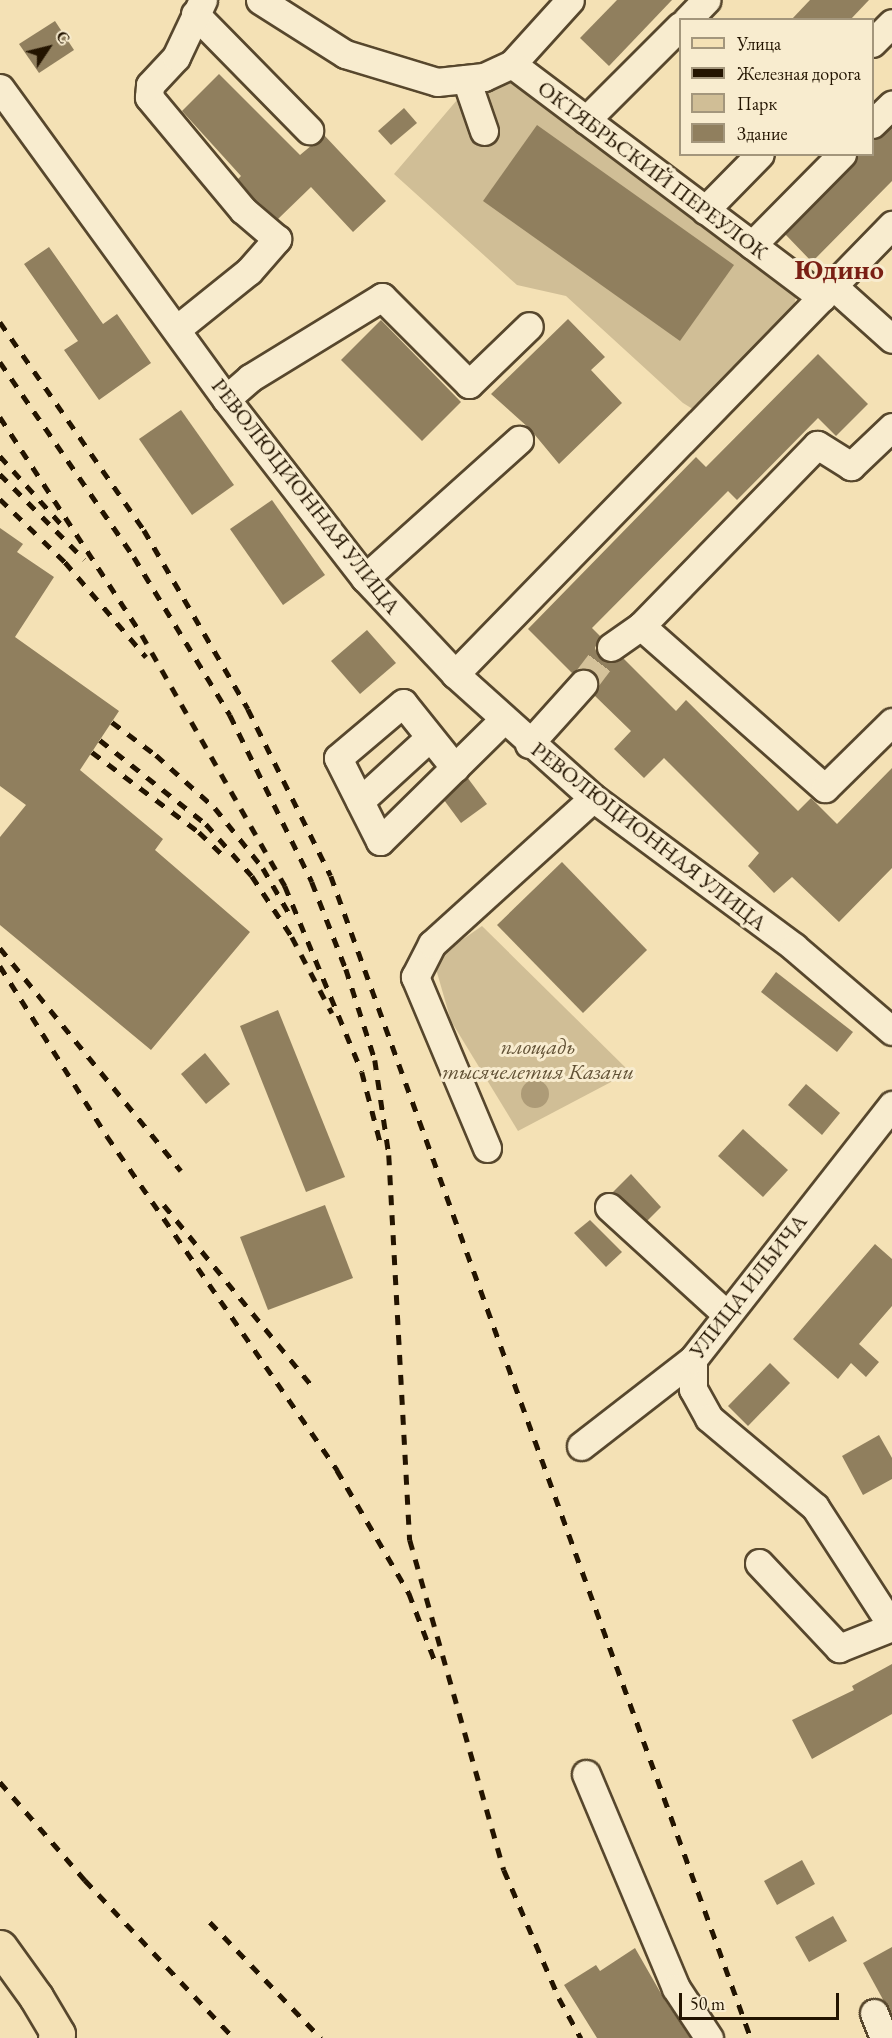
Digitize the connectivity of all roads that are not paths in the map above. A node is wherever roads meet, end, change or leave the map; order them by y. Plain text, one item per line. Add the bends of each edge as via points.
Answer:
1 (260, 0) edge
2 (706, 0) edge
3 (562, 3) edge
4 (199, 7) edge
5 (689, 18) edge
6 (892, 23) edge
7 (679, 28) edge
8 (874, 42) edge
9 (512, 64) junction
10 (466, 79) junction
11 (0, 88) edge
12 (892, 105) edge
13 (586, 120) junction
14 (874, 123) edge
15 (309, 130) dead end
16 (484, 131) dead end
17 (758, 156) edge
18 (840, 156) edge
19 (705, 210) junction
20 (892, 225) edge
21 (752, 245) junction
22 (828, 292) junction
23 (529, 326) dead end
24 (178, 328) junction
25 (892, 339) edge
26 (226, 399) junction
27 (892, 427) edge
28 (519, 440) dead end
29 (365, 578) junction
30 (641, 626) junction
31 (611, 647) tunnel mouth
32 (455, 674) junction
33 (583, 684) tunnel mouth
34 (503, 720) junction
35 (892, 722) edge
36 (429, 738) junction
37 (529, 744) junction
38 (455, 768) junction
39 (593, 798) junction
40 (360, 801) junction
41 (892, 1031) edge
42 (892, 1105) edge
43 (487, 1148) dead end
44 (609, 1208) dead end
45 (725, 1313) junction
46 (693, 1359) junction
47 (581, 1446) dead end
48 (759, 1563) dead end
49 (892, 1626) edge
50 (586, 1774) dead end
51 (6, 1966) edge
52 (874, 2013) dead end
53 (63, 2037) edge
54 (709, 2038) edge
55 (884, 2038) edge

1 - 10 street via 345,54 437,82
2 - 5 street
3 - 9 street
4 - 15 street
4 - 24 street via 176,57 150,85 149,97 243,210 277,239 249,271
6 - 8 street
7 - 13 street
9 - 10 street via 484,77
9 - 13 street, ОКТЯБРЬСКИЙ ПЕРЕУЛОК
10 - 16 street
11 - 24 street, РЕВОЛЮЦИОННАЯ УЛИЦА
12 - 14 street
13 - 19 street, ОКТЯБРЬСКИЙ ПЕРЕУЛОК
17 - 19 street
18 - 21 street
19 - 21 street, ОКТЯБРЬСКИЙ ПЕРЕУЛОК
20 - 22 street
21 - 22 street, ОКТЯБРЬСКИЙ ПЕРЕУЛОК
22 - 25 street, ОКТЯБРЬСКИЙ ПЕРЕУЛОК
22 - 32 street
23 - 26 street via 469,384 382,297 250,378
24 - 26 street, РЕВОЛЮЦИОННАЯ УЛИЦА
26 - 29 street, РЕВОЛЮЦИОННАЯ УЛИЦА
27 - 30 street via 851,466 818,445
28 - 29 street
29 - 32 street, РЕВОЛЮЦИОННАЯ УЛИЦА
30 - 31 street
30 - 35 street via 825,788
32 - 34 street, РЕВОЛЮЦИОННАЯ УЛИЦА
33 - 37 street
34 - 37 street, РЕВОЛЮЦИОННАЯ УЛИЦА
34 - 38 street
36 - 38 street
36 - 40 street
36 - 40 street via 403,703 338,758
37 - 39 street, РЕВОЛЮЦИОННАЯ УЛИЦА
38 - 40 street via 380,841
39 - 41 street, РЕВОЛЮЦИОННАЯ УЛИЦА via 794,947
39 - 43 street via 432,944 416,977
42 - 45 street, УЛИЦА ИЛЬИЧА
44 - 45 street
45 - 46 street, УЛИЦА ИЛЬИЧА
46 - 47 street, УЛИЦА ИЛЬИЧА
46 - 49 street via 693,1389 709,1418 815,1507
48 - 49 street via 839,1648
50 - 54 street via 676,1988
51 - 53 main road
52 - 55 street

